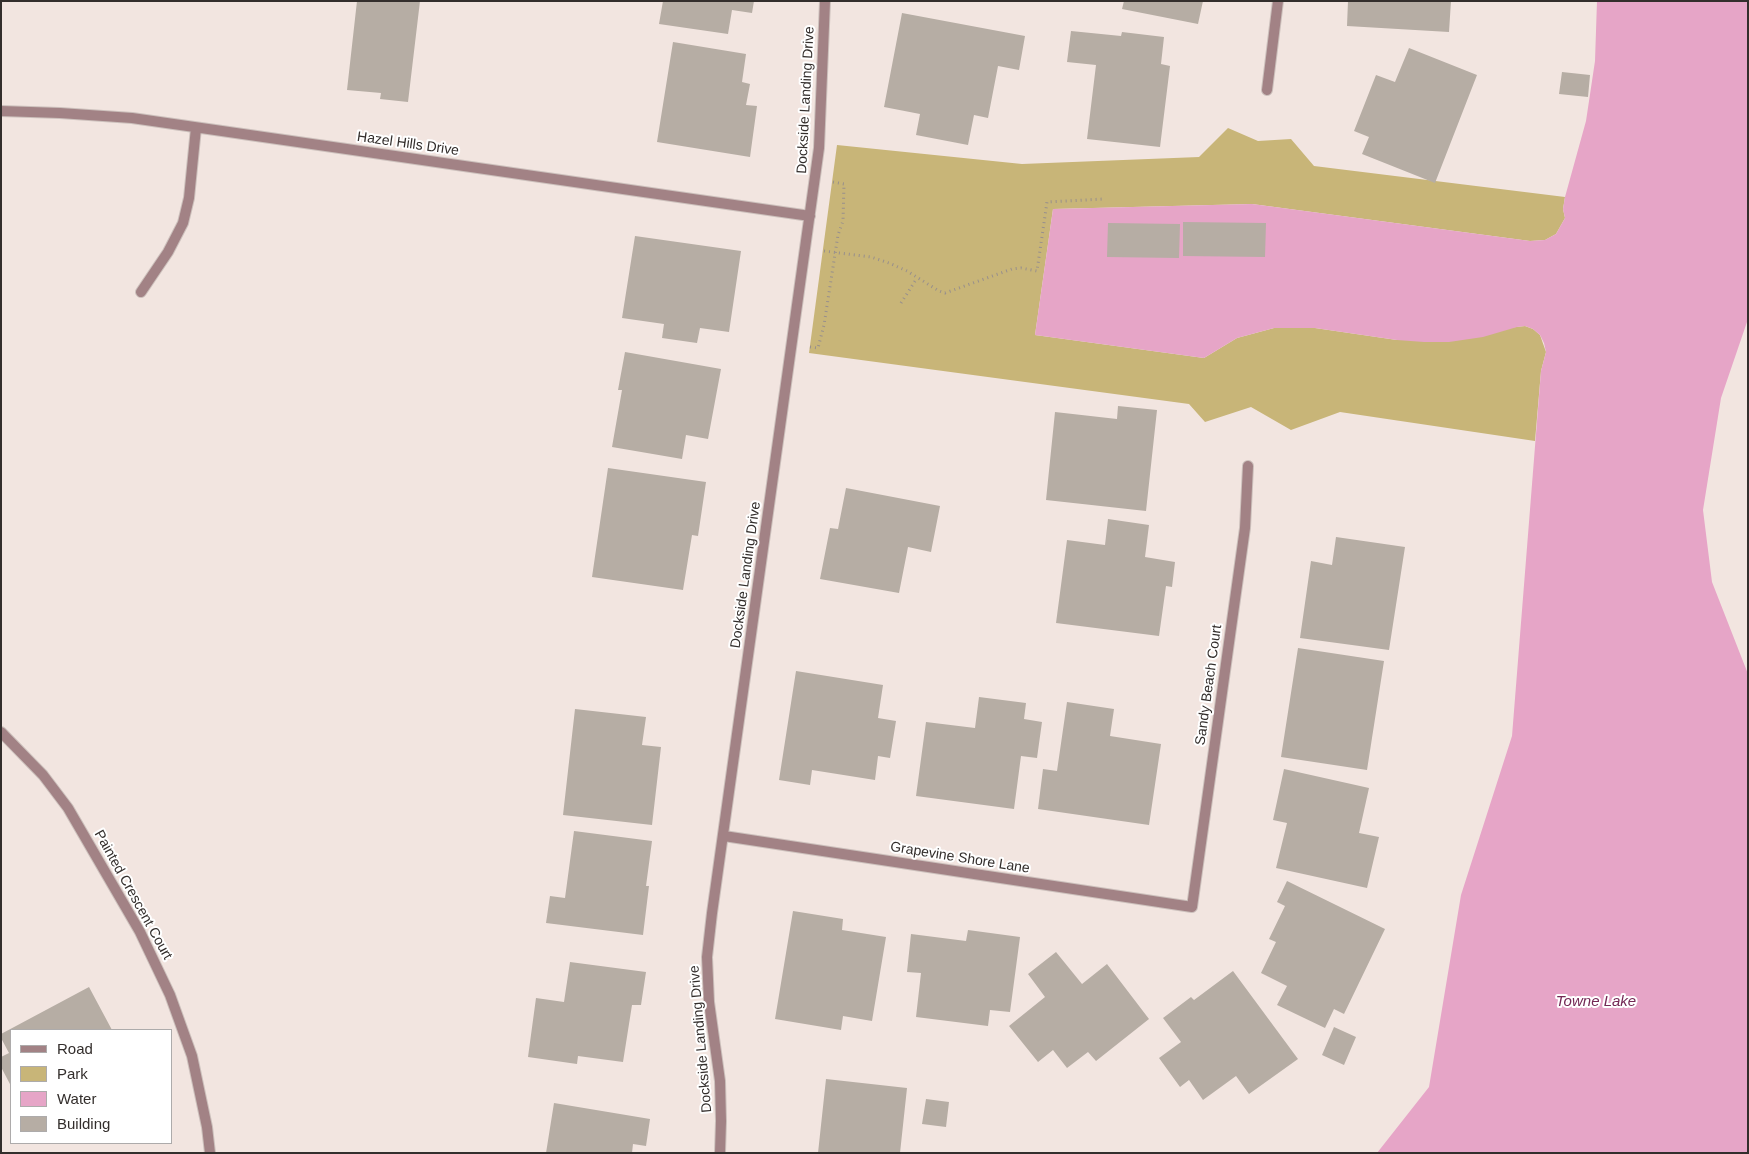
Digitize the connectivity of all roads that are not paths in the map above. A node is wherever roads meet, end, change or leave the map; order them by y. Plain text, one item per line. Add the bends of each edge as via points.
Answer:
1 (825, 1) edge
2 (1278, 1) edge
3 (1267, 90) dead end
4 (1, 111) edge
5 (196, 128) junction
6 (810, 216) junction
7 (141, 292) dead end
8 (1248, 466) dead end
9 (1, 732) edge
10 (724, 836) junction
11 (1192, 907) joint
12 (210, 1153) edge
13 (720, 1153) edge

1 - 6 street, Dockside Landing Drive via 819,148
2 - 3 street
4 - 5 street, Hazel Hills Drive via 132,118
5 - 6 street, Hazel Hills Drive
5 - 7 street via 189,198 183,223
6 - 10 street, Dockside Landing Drive
8 - 11 street, Sandy Beach Court via 1244,528
9 - 12 street, Painted Crescent Court via 43,775 68,808 140,932 170,995 192,1056
10 - 11 street, Grapevine Shore Lane
10 - 13 street, Dockside Landing Drive via 707,957 720,1081

